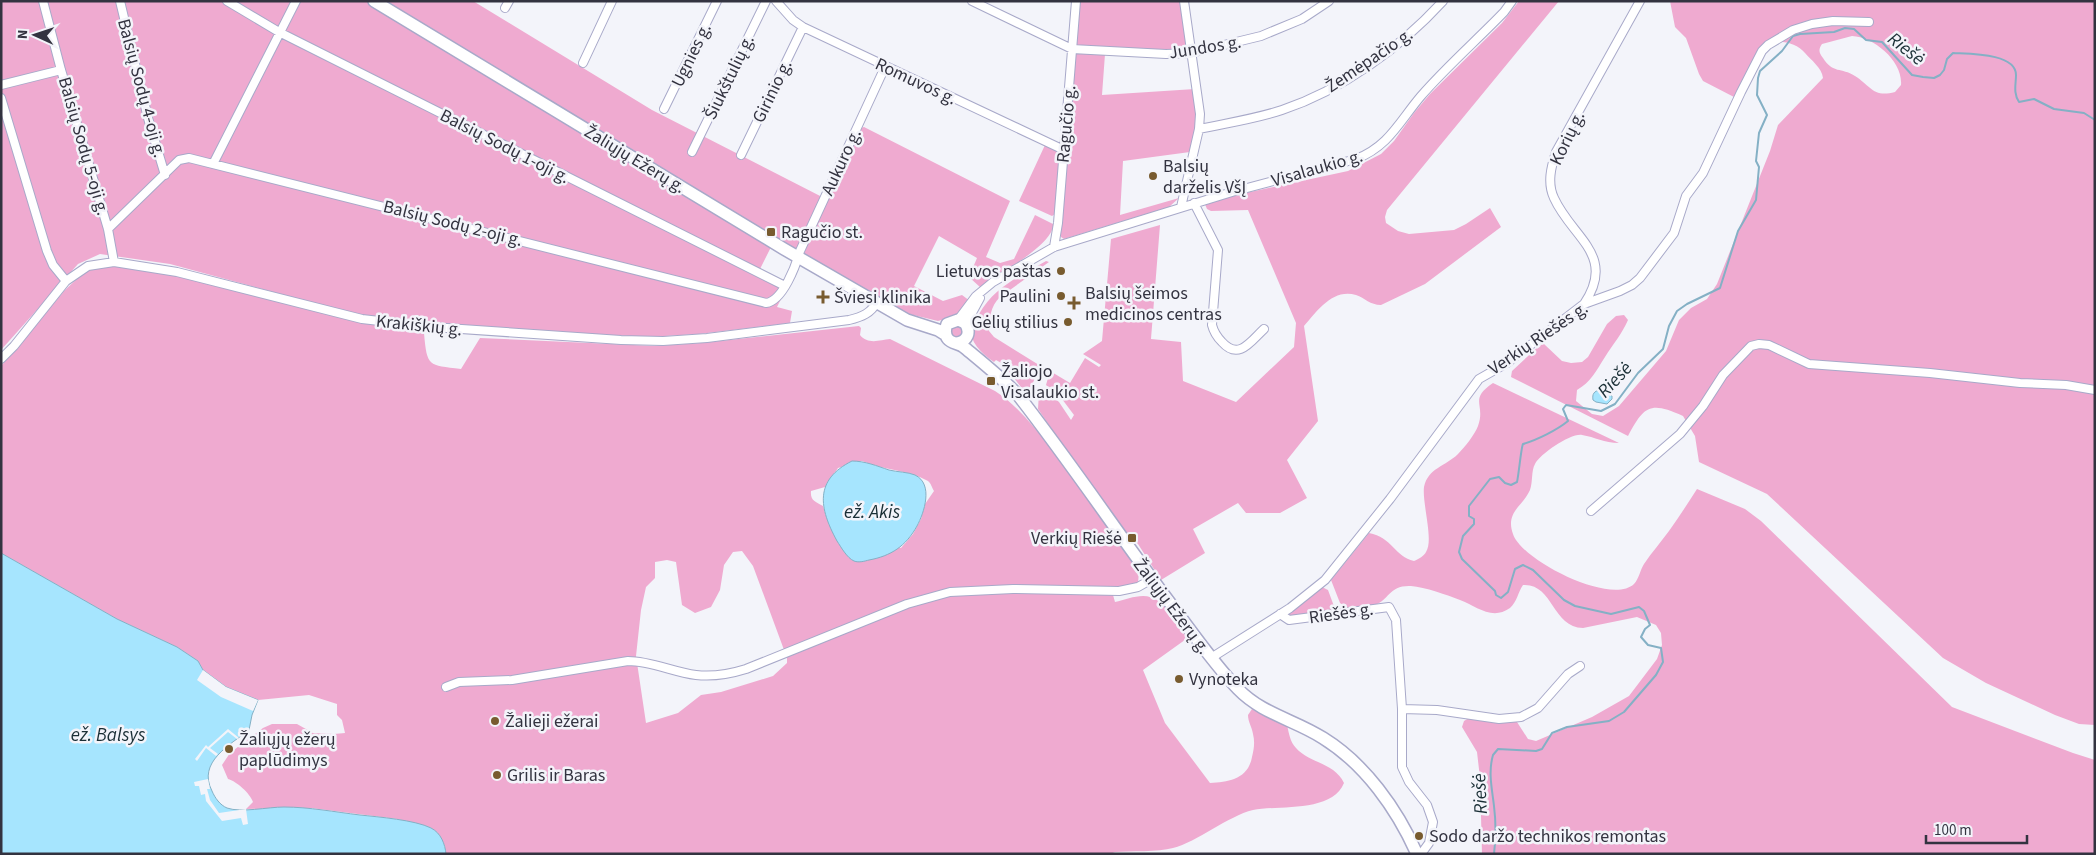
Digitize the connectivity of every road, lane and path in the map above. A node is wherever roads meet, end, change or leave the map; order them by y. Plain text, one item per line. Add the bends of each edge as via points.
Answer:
1 (43, 1) edge
2 (120, 1) edge
3 (227, 1) edge
4 (296, 1) edge
5 (374, 1) edge
6 (612, 1) edge
7 (717, 1) edge
8 (766, 1) edge
9 (776, 1) edge
10 (972, 1) edge
11 (1076, 1) edge
12 (1184, 1) edge
13 (1329, 1) edge
14 (1443, 1) edge
15 (1512, 1) edge
16 (1640, 1) edge
17 (1869, 22) dead end
18 (803, 27) junction
19 (279, 32) junction
20 (1072, 49) junction
21 (1191, 53) junction
22 (583, 63) dead end
23 (885, 67) junction
24 (61, 70) junction
25 (1, 85) edge
26 (1, 98) edge
27 (664, 109) dead end
28 (1199, 129) junction
29 (1064, 150) junction
30 (692, 152) dead end
31 (741, 155) dead end
32 (213, 164) junction
33 (165, 175) junction
34 (1194, 203) junction
35 (1181, 207) junction
36 (108, 229) junction
37 (1054, 247) junction
38 (798, 257) junction
39 (114, 262) junction
40 (66, 281) junction
41 (785, 286) junction
42 (987, 288) junction
43 (877, 302) junction
44 (1584, 304) junction
45 (950, 326) junction
46 (1264, 329) dead end
47 (967, 332) junction
48 (957, 343) junction
49 (1, 360) edge
50 (994, 371) junction
51 (2095, 390) edge
52 (1591, 511) dead end
53 (1152, 579) junction
54 (1280, 614) junction
55 (1211, 658) junction
56 (1580, 666) dead end
57 (446, 687) dead end
58 (1402, 709) junction
59 (1417, 854) edge
60 (1421, 854) edge

1 - 24 street, Balsių Sodų 5-oji g.
2 - 33 street, Balsių Sodų 4-oji g.
3 - 19 street, Balsių Sodų 1-oji g.
4 - 19 street
5 - 38 main road, Žaliųjų Ežerų g.
6 - 22 street
7 - 27 street, Ugnies g.
8 - 30 street, Šiukštulių g.
9 - 18 street, Romuvos g.
10 - 20 street
11 - 20 street, Ragučio g.
12 - 21 street
13 - 21 street, Jundos g. via 1302,19 1261,36
14 - 28 street, Žemėpačio g. via 1416,29 1328,90 1282,110
15 - 34 street, Visalaukio g. via 1422,96 1381,146 1370,154
16 - 44 street, Korių g. via 1552,164 1554,198 1588,248 1596,267 1595,285
17 - 44 street, Verkių Riešės g. via 1812,24 1793,30 1768,45 1741,92 1703,173 1686,196 1674,233 1632,285
18 - 23 street, Romuvos g.
18 - 31 street, Girinio g.
19 - 32 street
19 - 41 street, Balsių Sodų 1-oji g.
20 - 21 street, Jundos g.
20 - 29 street, Ragučio g.
21 - 28 street via 1200,114
23 - 29 street, Romuvos g.
23 - 38 street, Aukuro g.
24 - 25 street
24 - 36 street, Balsių Sodų 5-oji g.
26 - 40 street via 47,251
28 - 35 street
29 - 37 street, Ragučio g.
32 - 33 street, Balsių Sodų 2-oji g. via 185,158
32 - 41 street, Balsių Sodų 2-oji g. via 766,303 775,300
33 - 36 street, Balsių Sodų 2-oji g.
34 - 35 street, Visalaukio g.
34 - 46 street via 1218,250 1214,333 1228,349 1237,351
35 - 37 street, Visalaukio g.
36 - 39 street, Balsių Sodų 5-oji g.
37 - 42 street, Visalaukio g.
38 - 41 street, Balsių Sodų 2-oji g.
38 - 43 main road, Žaliųjų Ežerų g.
39 - 40 street, Krakiškių g. via 88,266
39 - 43 street, Krakiškių g. via 177,272 362,318 424,326 621,340 686,340 849,320 864,316
40 - 49 street, Krakiškių g.
42 - 45 street, Visalaukio g.
42 - 47 street, Visalaukio g. via 971,313
43 - 45 main road, Žaliųjų Ežerų g. via 897,313
44 - 54 street, Verkių Riešės g. via 1507,363 1479,379 1325,580
45 - 47 main road, Žaliųjų Ežerų g. via 962,321
45 - 48 main road, Žaliųjų Ežerų g. via 949,340
47 - 48 main road
47 - 50 main road, Žaliųjų Ežerų g.
48 - 50 main road, Žaliųjų Ežerų g.
50 - 53 main road, Žaliųjų Ežerų g. via 1041,425
51 - 52 street via 1810,364 1769,345 1759,344 1751,346 1724,375 1680,434
53 - 55 main road, Žaliųjų Ežerų g.
53 - 57 street via 1138,587 1119,591 1014,589 950,592 907,604 746,669 722,675 696,675 642,661 628,661 512,680 459,682
54 - 55 street, Verkių Riešės g.
54 - 58 street, Riešės g. via 1289,620 1389,606 1396,620
55 - 59 main road, Žaliųjų Ežerų g. via 1252,703 1322,738 1362,771 1394,811
56 - 58 street via 1568,674 1538,708 1521,717 1499,719 1437,710
58 - 60 street, Riešės g. via 1402,767 1427,806 1433,822 1429,843

